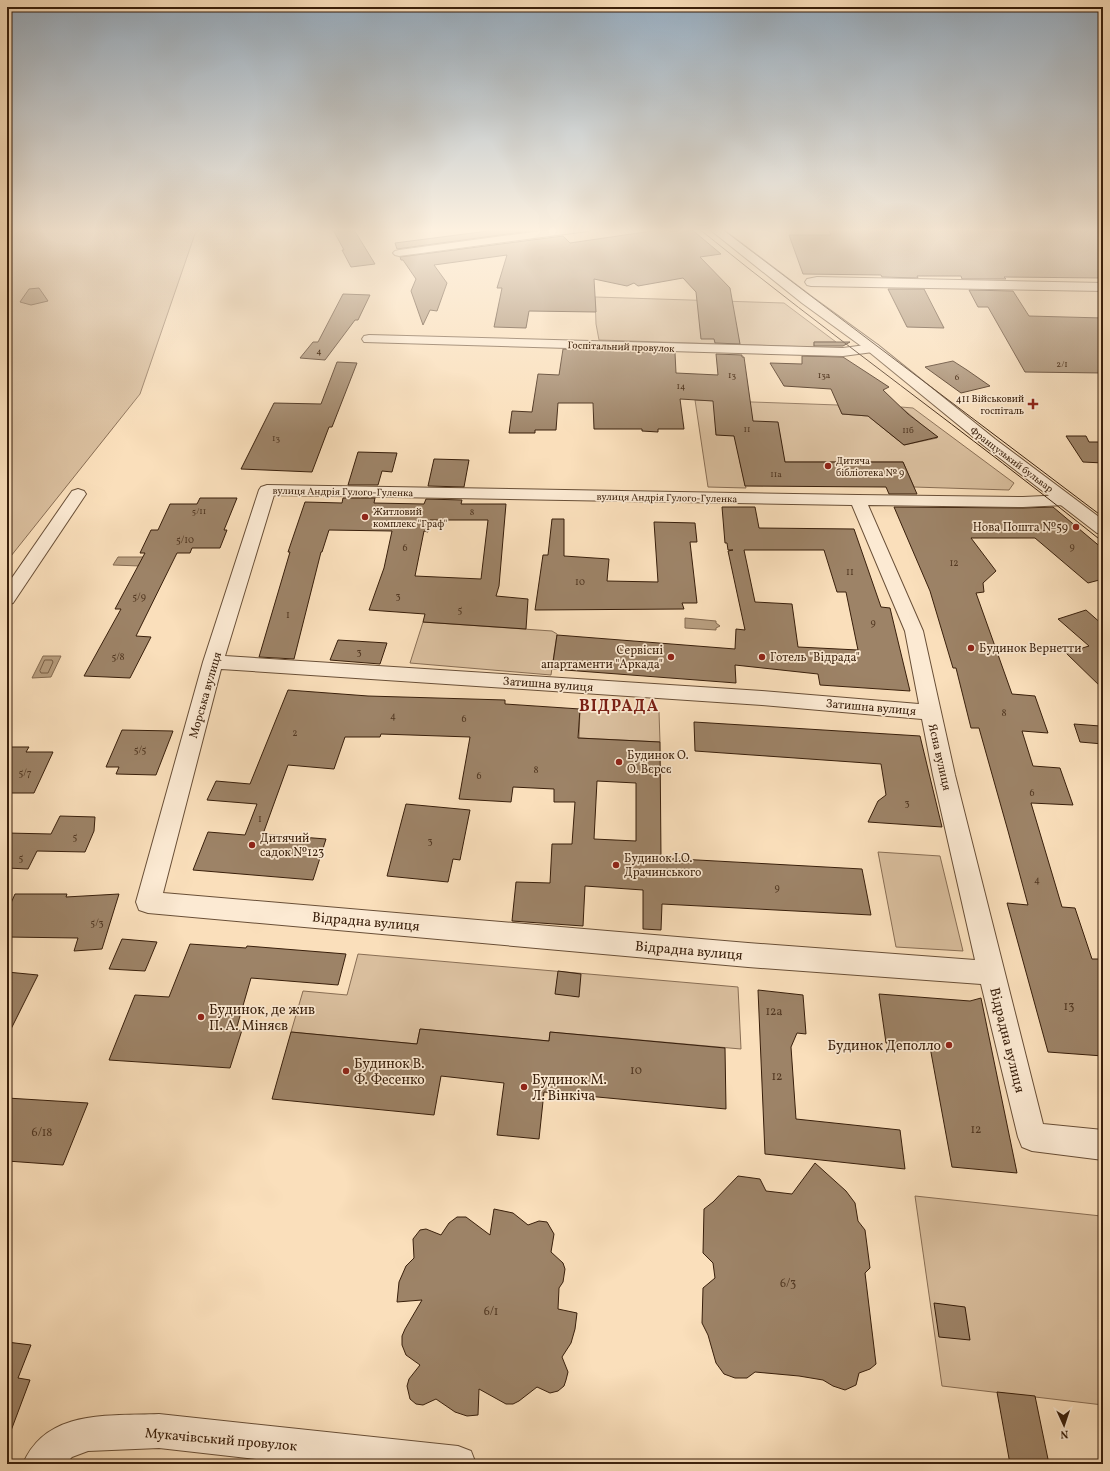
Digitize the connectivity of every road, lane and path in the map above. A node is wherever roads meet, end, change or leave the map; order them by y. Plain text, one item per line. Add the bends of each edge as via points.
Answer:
1 (805, 297) edge
2 (369, 339) dead end
3 (873, 348) junction
4 (267, 490) joint
5 (78, 494) dead end
6 (858, 500) junction
7 (1066, 500) junction
8 (1103, 529) edge
9 (7, 599) edge
10 (213, 662) junction
11 (929, 712) junction
12 (148, 902) joint
13 (991, 973) junction
14 (1103, 1145) edge
15 (40, 1464) edge
16 (458, 1464) edge

1 - 3 street, Французький бульвар
2 - 3 street, Госпітальний провулок via 843,352
3 - 7 street, Французький бульвар via 989,442
4 - 6 street, вулиця Андрія Гулого-Гуленка
4 - 10 street, Морська вулиця
5 - 9 street
6 - 7 street, вулиця Андрія Гулого-Гуленка
6 - 11 street, Ясна вулиця via 914,631
7 - 8 street, Французький бульвар
10 - 11 street, Затишна вулиця via 731,696
10 - 12 street, Морська вулиця
11 - 13 street, Ясна вулиця
12 - 13 street, Відрадна вулиця via 748,955
13 - 14 street, Відрадна вулиця via 1032,1137
15 - 16 street, Мукачівський провулок via 61,1443 88,1434 159,1431

